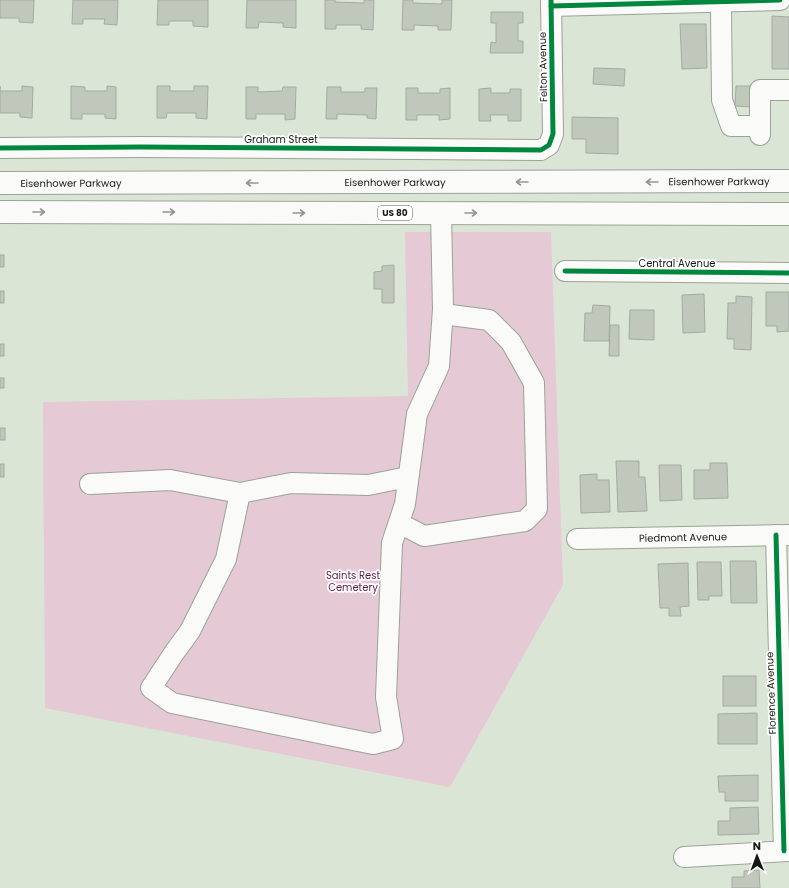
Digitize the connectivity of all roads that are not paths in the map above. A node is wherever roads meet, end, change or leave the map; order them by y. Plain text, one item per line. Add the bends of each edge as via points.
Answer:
1 (780, 0) edge
2 (723, 1) edge
3 (551, 3) edge
4 (789, 90) edge
5 (552, 134) joint
6 (0, 148) edge
7 (789, 181) edge
8 (0, 184) edge
9 (0, 212) edge
10 (441, 213) junction
11 (789, 214) edge
12 (565, 271) dead end
13 (789, 273) edge
14 (443, 314) junction
15 (408, 477) junction
16 (90, 484) dead end
17 (240, 493) junction
18 (399, 523) junction
19 (782, 535) edge
20 (577, 539) dead end
21 (787, 851) edge
22 (684, 857) dead end

1 - 2 street
2 - 3 street
2 - 4 street via 722,100 731,126 760,130 760,90
3 - 5 street, Felton Avenue
5 - 6 street, Graham Street via 549,145 541,150
7 -> 8 main road, Eisenhower Parkway
9 -> 10 main road, US 80
10 -> 11 main road, US 80
10 - 14 street
12 - 13 street, Central Avenue
14 - 15 street via 439,366 417,414
14 - 18 street via 490,320 510,342 534,383 537,509 525,521 424,536
15 - 17 street via 368,485 291,483
15 - 18 street via 405,504
16 - 17 street via 170,480
17 - 18 street via 226,559 190,631 151,688 172,703 373,744 393,739 386,697 392,543
19 - 20 street, Piedmont Avenue
19 - 21 street, Florence Avenue
21 - 22 street

